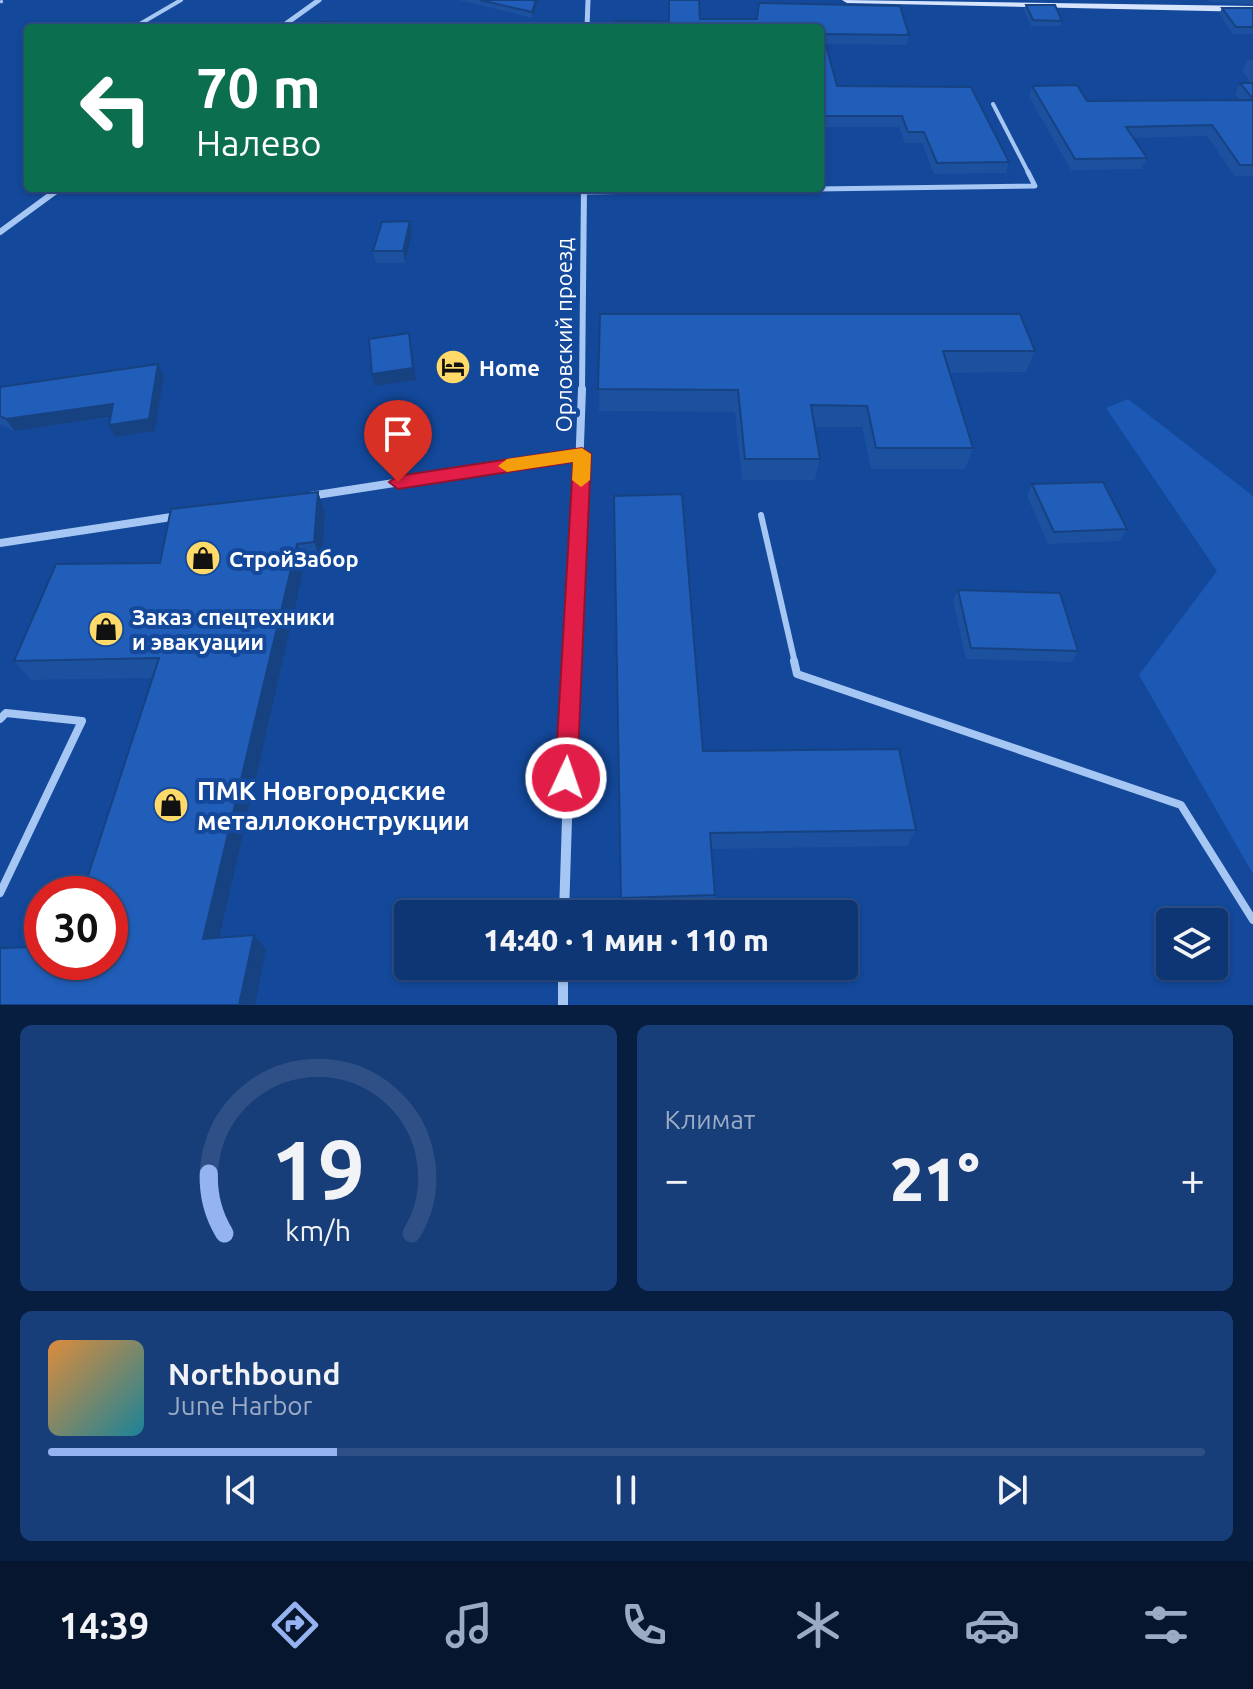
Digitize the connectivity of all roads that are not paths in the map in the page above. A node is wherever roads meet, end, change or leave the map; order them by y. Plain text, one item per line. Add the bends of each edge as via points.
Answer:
1 (181, 0) edge
2 (319, 0) edge
3 (588, 0) edge
4 (847, 0) edge
5 (1253, 9) edge
6 (140, 24) edge
7 (286, 24) edge
8 (587, 24) edge
9 (993, 104) dead end
10 (824, 188) edge
11 (55, 192) edge
12 (584, 192) edge
13 (0, 232) edge
14 (582, 454) junction
15 (299, 497) edge
16 (189, 514) edge
17 (761, 515) dead end
18 (0, 543) edge
19 (0, 719) edge
20 (0, 893) edge
21 (564, 900) edge
22 (1253, 920) edge
23 (563, 980) edge
24 (563, 1005) edge

1 - 6 lane
2 - 7 street
3 - 8 street
4 - 5 main road
9 - 10 lane via 1035,186
11 - 13 street
12 - 14 street, Орловский проезд
14 - 15 street
14 - 21 street, Орловский проезд
16 - 18 street
17 - 22 lane via 797,674 1181,805
19 - 20 lane via 6,713 82,721
23 - 24 street

